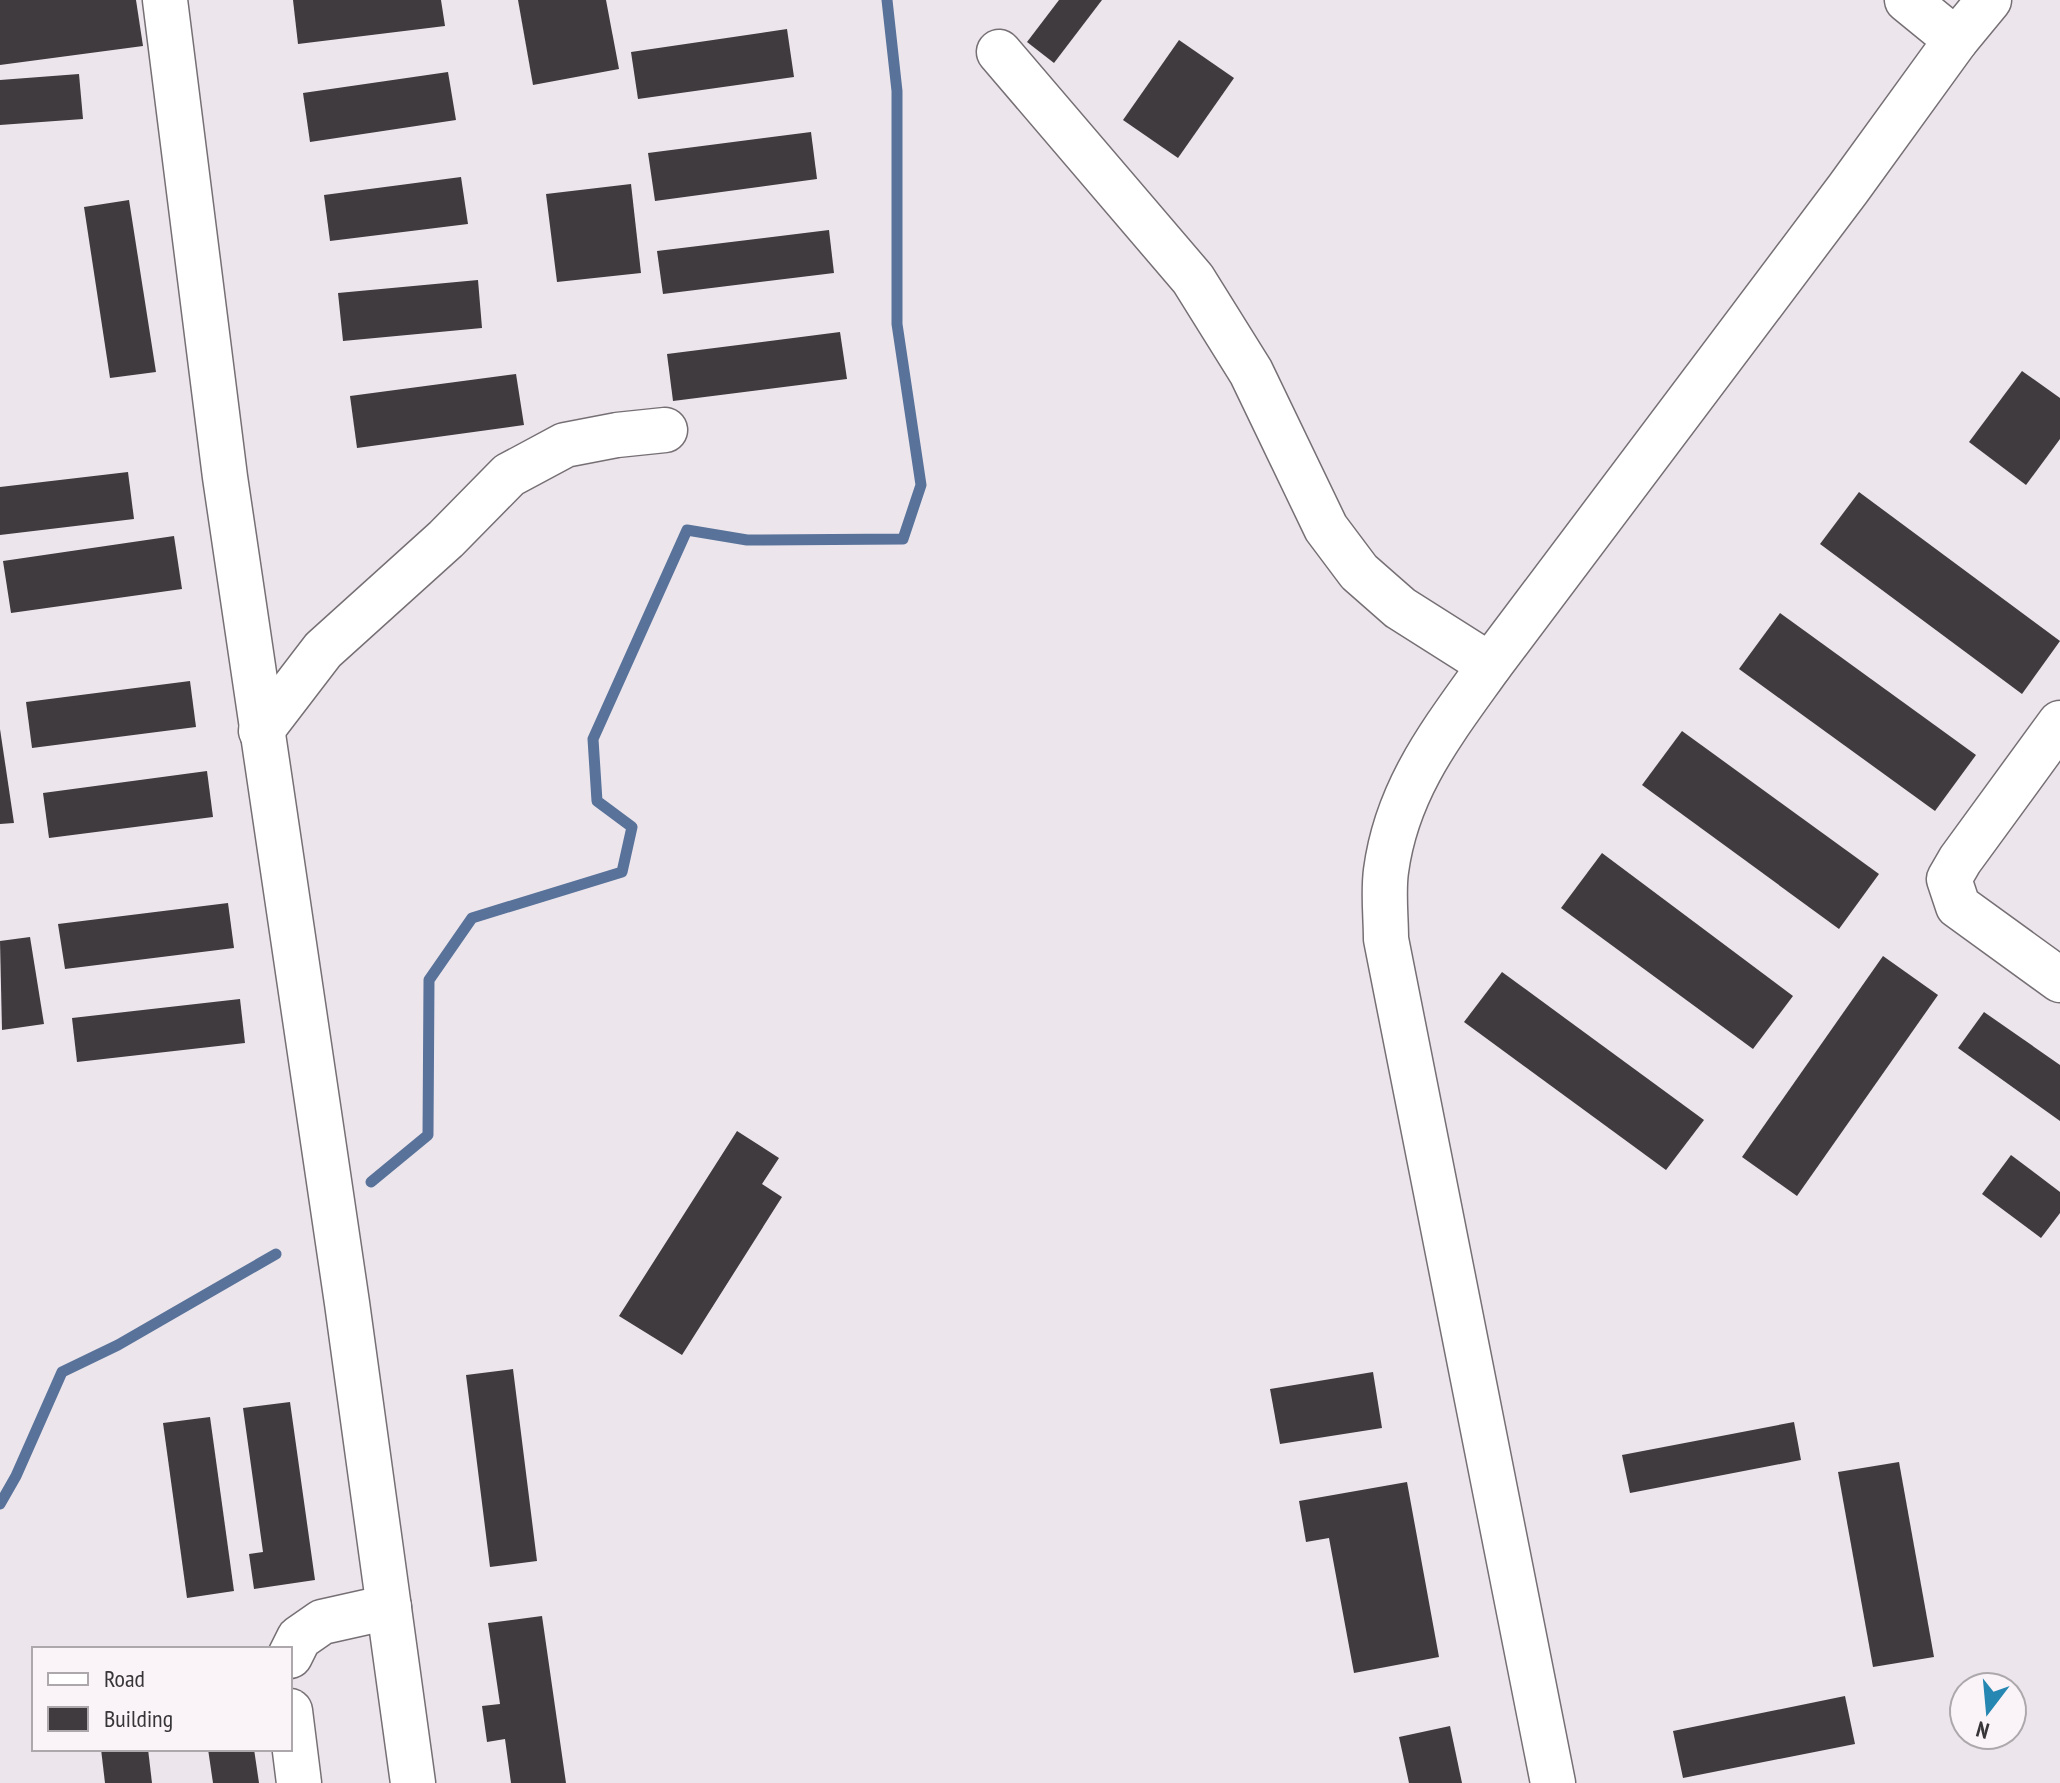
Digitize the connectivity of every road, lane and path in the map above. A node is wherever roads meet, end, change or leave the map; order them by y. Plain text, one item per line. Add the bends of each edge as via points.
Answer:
1 (165, 0) edge
2 (1907, 0) edge
3 (1989, 0) edge
4 (1956, 40) junction
5 (999, 52) dead end
6 (665, 430) dead end
7 (1490, 665) junction
8 (2060, 723) edge
9 (261, 731) junction
10 (2060, 980) edge
11 (389, 1607) junction
12 (292, 1652) edge
13 (292, 1727) edge
14 (299, 1783) edge
15 (413, 1783) edge
16 (1553, 1783) edge

1 - 9 lane
2 - 4 lane
3 - 4 lane
4 - 7 lane
5 - 7 lane via 1193,279 1251,372 1326,528 1359,572 1400,608
6 - 9 lane via 565,445 509,475 323,650
7 - 16 lane via 1434,744 1402,803 1386,873 1386,939
8 - 10 lane via 1949,879 1958,906
9 - 11 lane
11 - 12 lane via 322,1622 299,1638
11 - 15 lane
13 - 14 lane

